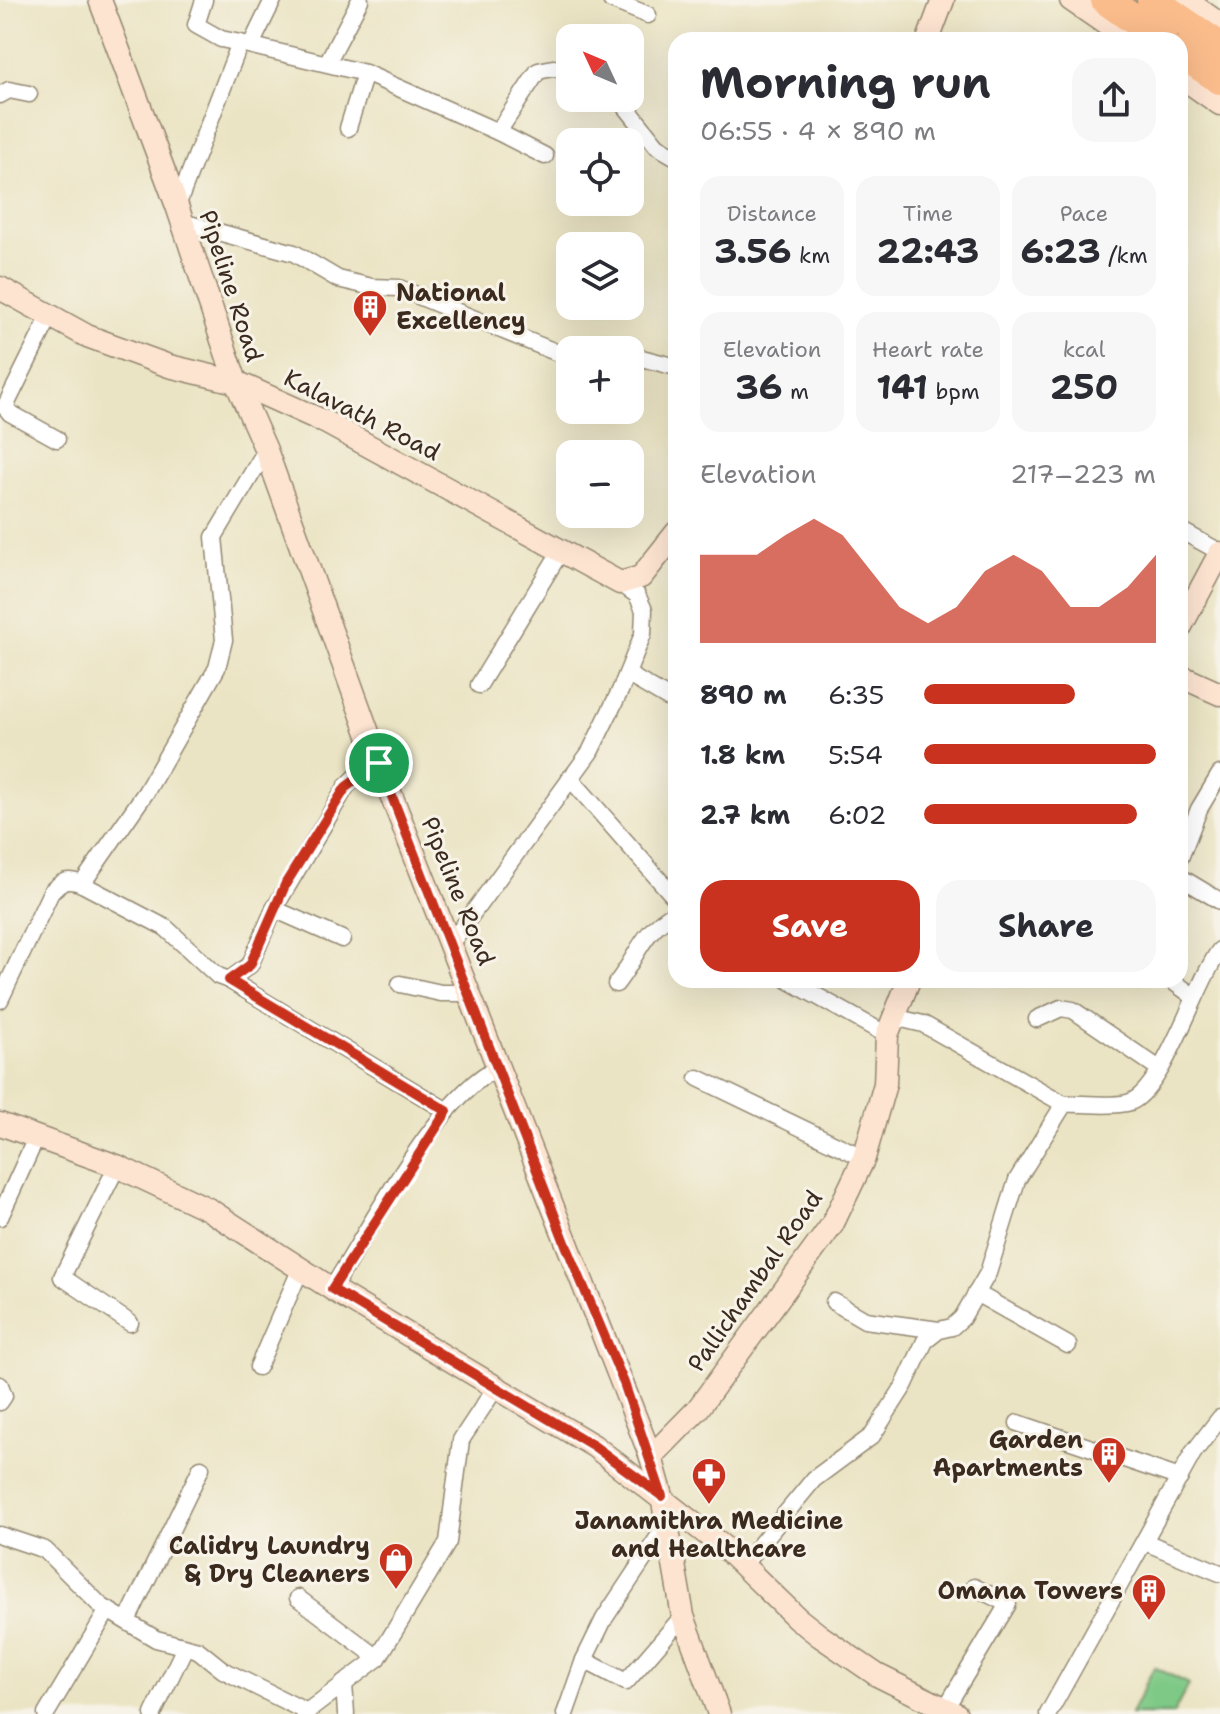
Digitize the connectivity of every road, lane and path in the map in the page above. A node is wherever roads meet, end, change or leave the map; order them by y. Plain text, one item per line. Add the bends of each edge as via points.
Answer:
1 (100, 0) edge
2 (204, 0) edge
3 (273, 0) edge
4 (360, 0) edge
5 (611, 0) edge
6 (943, 0) edge
7 (1071, 0) edge
8 (1106, 0) edge
9 (1152, 0) edge
10 (1185, 0) edge
11 (648, 15) dead end
12 (1220, 24) edge
13 (931, 32) edge
14 (1117, 32) edge
15 (1152, 32) edge
16 (246, 44) junction
17 (1220, 47) edge
18 (1188, 57) edge
19 (327, 63) junction
20 (556, 69) edge
21 (365, 73) junction
22 (1220, 79) edge
23 (1188, 82) edge
24 (29, 94) dead end
25 (0, 95) edge
26 (1220, 104) edge
27 (630, 112) edge
28 (348, 128) dead end
29 (498, 132) junction
30 (668, 152) edge
31 (545, 156) dead end
32 (180, 214) junction
33 (0, 288) edge
34 (50, 316) junction
35 (556, 352) edge
36 (644, 359) edge
37 (668, 365) edge
38 (236, 382) junction
39 (3, 411) edge
40 (57, 439) dead end
41 (266, 450) junction
42 (1188, 534) edge
43 (668, 543) edge
44 (562, 549) junction
45 (1220, 552) edge
46 (620, 583) junction
47 (1188, 613) edge
48 (627, 674) junction
49 (1188, 680) edge
50 (479, 685) dead end
51 (1220, 694) edge
52 (668, 698) edge
53 (379, 763) junction
54 (1220, 774) edge
55 (570, 778) junction
56 (1188, 837) edge
57 (1188, 882) edge
58 (82, 884) junction
59 (668, 890) edge
60 (1220, 901) edge
61 (274, 909) junction
62 (668, 916) edge
63 (342, 939) dead end
64 (451, 943) junction
65 (1220, 950) edge
66 (1214, 970) edge
67 (229, 980) junction
68 (400, 984) dead end
69 (616, 984) dead end
70 (806, 988) edge
71 (906, 988) edge
72 (1182, 988) edge
73 (470, 993) junction
74 (1193, 996) junction
75 (0, 1000) edge
76 (1037, 1019) dead end
77 (890, 1026) junction
78 (499, 1067) junction
79 (1158, 1068) junction
80 (698, 1078) dead end
81 (1064, 1104) junction
82 (447, 1111) junction
83 (0, 1124) edge
84 (36, 1138) junction
85 (864, 1158) junction
86 (117, 1166) junction
87 (0, 1217) edge
88 (301, 1268) junction
89 (332, 1289) junction
90 (976, 1293) junction
91 (834, 1302) dead end
92 (130, 1323) dead end
93 (939, 1330) junction
94 (1068, 1345) dead end
95 (258, 1367) dead end
96 (0, 1385) edge
97 (496, 1387) junction
98 (0, 1402) edge
99 (1220, 1418) edge
100 (1018, 1423) dead end
101 (651, 1457) junction
102 (201, 1468) dead end
103 (1180, 1478) junction
104 (662, 1496) junction
105 (665, 1527) junction
106 (0, 1535) edge
107 (1145, 1542) junction
108 (744, 1564) junction
109 (1220, 1573) edge
110 (974, 1587) dead end
111 (298, 1598) dead end
112 (108, 1610) junction
113 (683, 1616) junction
114 (127, 1621) junction
115 (185, 1647) junction
116 (378, 1658) junction
117 (584, 1660) junction
118 (344, 1683) junction
119 (951, 1711) edge
120 (305, 1712) edge
121 (46, 1714) edge
122 (153, 1714) edge
123 (346, 1714) edge
124 (565, 1714) edge
125 (719, 1714) edge
126 (1048, 1714) edge

1 - 32 street, Pipeline Road
2 - 16 street via 196,25 221,39
3 - 16 street
4 - 19 street
5 - 11 street
6 - 13 street
7 - 14 street
8 - 15 highway
9 - 17 highway
10 - 12 street
16 - 19 street
16 - 32 street
18 - 22 highway
19 - 21 street
20 - 29 street via 538,71
21 - 28 street
21 - 29 street
23 - 26 street
24 - 25 street via 9,90
27 - 30 street
29 - 31 street
32 - 35 street via 294,253 338,279 399,288
32 - 38 street, Pipeline Road
33 - 34 street, Kalavath Road
34 - 38 street, Kalavath Road via 87,336 169,366
34 - 39 street
36 - 37 street
38 - 41 street, Pipeline Road
38 - 44 street, Kalavath Road via 325,422
39 - 40 street
41 - 53 street, Pipeline Road
41 - 58 street via 214,537 224,640 217,668 146,792
42 - 45 street
43 - 46 street via 641,577
44 - 46 street, Kalavath Road
44 - 50 street
45 - 47 street
46 - 48 street via 637,595 644,610 643,634
48 - 52 street
48 - 55 street via 590,752
49 - 51 street
53 - 61 street via 346,787
53 - 64 street, Pipeline Road
54 - 56 street
55 - 59 street
55 - 64 street
57 - 60 street
58 - 67 street via 166,928
58 - 75 street via 62,881 51,892
61 - 63 street
61 - 67 street via 250,965
62 - 69 street via 640,941
64 - 73 street, Pipeline Road
65 - 66 street
66 - 74 street
67 - 82 street
68 - 73 street
70 - 77 street
71 - 77 street, Pallichambal Road
72 - 74 street
73 - 78 street, Pipeline Road
74 - 79 street via 1177,1042
76 - 79 street via 1061,1008 1073,1010
77 - 81 street via 923,1024
77 - 85 street, Pallichambal Road via 885,1084
78 - 82 street
78 - 101 street, Pipeline Road
79 - 81 street via 1151,1083 1129,1103
80 - 85 street
81 - 90 street via 1017,1180 988,1273
82 - 89 street
83 - 84 street
84 - 86 street
84 - 87 street
85 - 101 street, Pallichambal Road via 832,1225 697,1410
86 - 88 street via 208,1209
86 - 92 street via 62,1277
88 - 89 street
88 - 95 street
89 - 97 street
90 - 93 street via 952,1327
90 - 94 street
91 - 93 street via 865,1320
93 - 108 street via 914,1358 904,1386 872,1436 814,1479
96 - 98 street
97 - 104 street via 594,1446
97 - 116 street via 461,1440 448,1542
99 - 103 street
100 - 103 street
101 - 104 street, Pipeline Road
102 - 114 street
103 - 107 street
104 - 105 street, Pipeline Road
104 - 108 street
105 - 113 street, Pipeline Road
105 - 117 street via 604,1619
106 - 112 street via 45,1550
107 - 109 street
107 - 126 street
108 - 119 street via 820,1636 877,1675
110 - 119 street via 1008,1604
111 - 116 street
112 - 114 street
112 - 121 street
113 - 117 street via 626,1682
113 - 125 street, Pipeline Road
114 - 115 street via 156,1639
115 - 120 street
115 - 122 street
116 - 118 street
117 - 124 street
118 - 120 street
118 - 123 street

